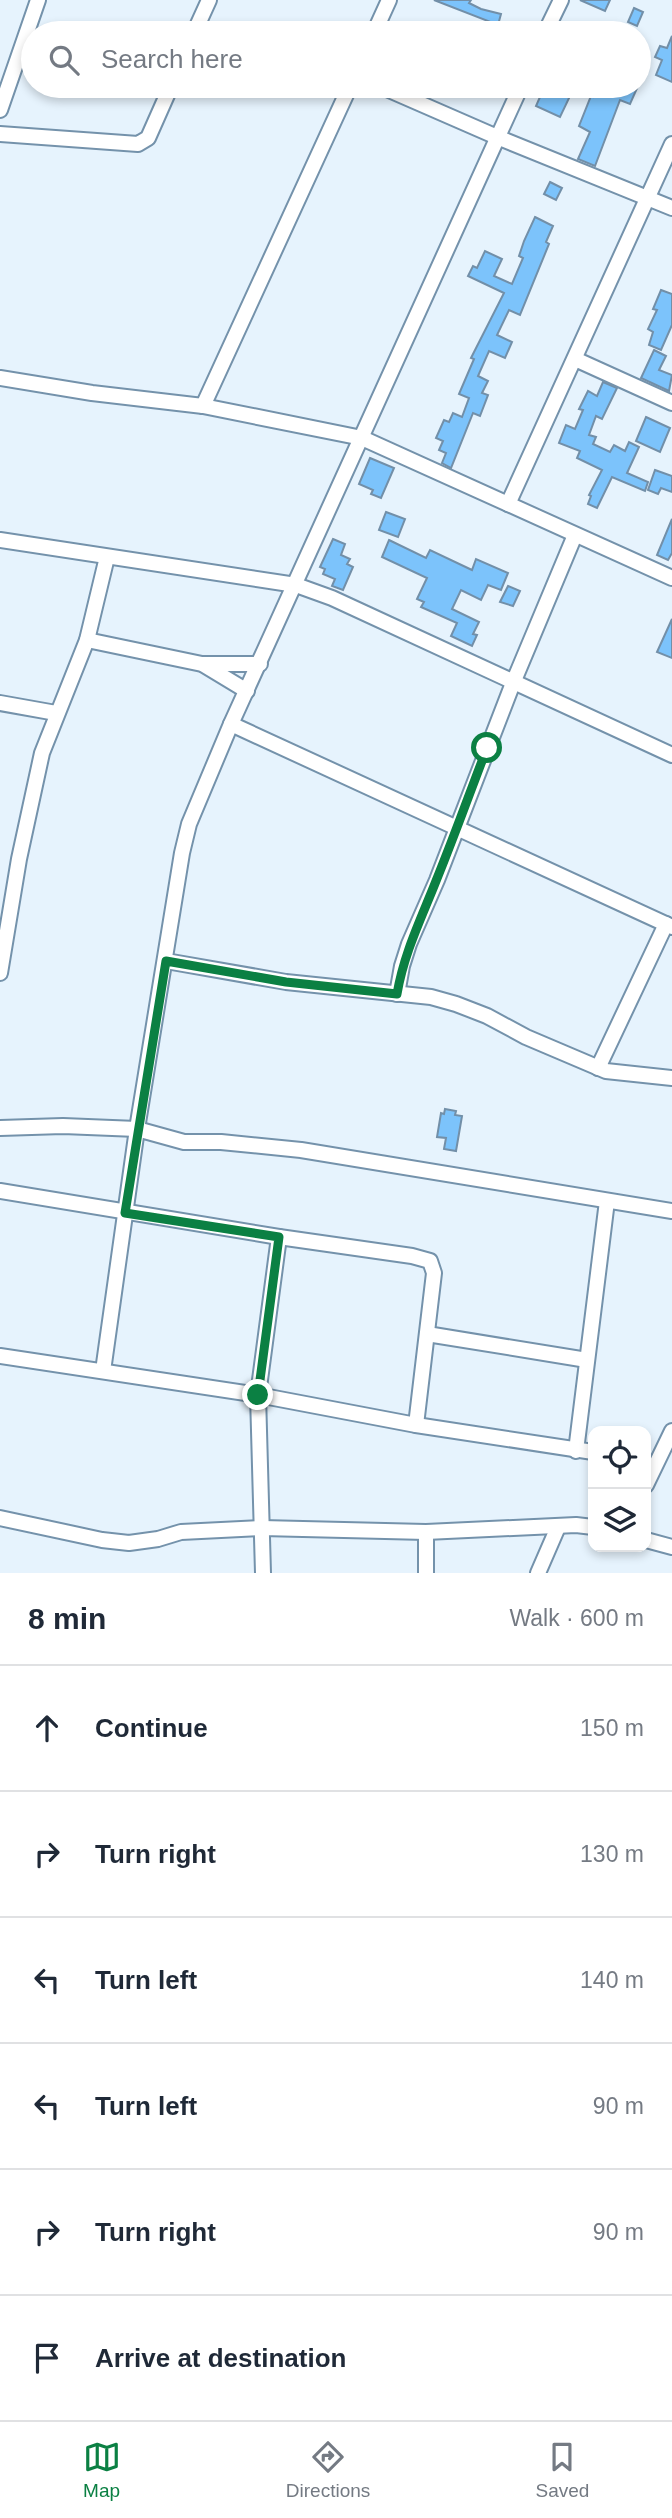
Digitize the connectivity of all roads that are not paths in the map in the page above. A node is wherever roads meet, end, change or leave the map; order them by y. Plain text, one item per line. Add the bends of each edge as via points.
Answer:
1 (38, 0) edge
2 (209, 0) edge
3 (389, 0) edge
4 (561, 0) edge
5 (31, 21) edge
6 (199, 21) edge
7 (379, 21) edge
8 (551, 21) edge
9 (21, 49) edge
10 (166, 98) edge
11 (344, 98) edge
12 (408, 98) edge
13 (515, 98) edge
14 (0, 110) edge
15 (0, 134) edge
16 (497, 137) junction
17 (672, 144) edge
18 (647, 198) junction
19 (672, 208) edge
20 (575, 359) junction
21 (0, 378) edge
22 (672, 403) edge
23 (203, 406) junction
24 (362, 438) junction
25 (508, 504) junction
26 (575, 535) junction
27 (0, 540) edge
28 (107, 557) junction
29 (672, 578) edge
30 (296, 585) junction
31 (87, 640) junction
32 (260, 663) junction
33 (202, 664) junction
34 (513, 683) junction
35 (247, 691) junction
36 (0, 703) edge
37 (56, 713) junction
38 (231, 724) junction
39 (672, 755) edge
40 (455, 828) junction
41 (669, 926) edge
42 (166, 961) junction
43 (0, 973) edge
44 (397, 994) junction
45 (598, 1068) junction
46 (672, 1078) edge
47 (0, 1128) edge
48 (137, 1129) junction
49 (0, 1191) edge
50 (607, 1201) junction
51 (672, 1211) edge
52 (125, 1213) junction
53 (279, 1237) junction
54 (427, 1334) junction
55 (0, 1356) edge
56 (587, 1360) junction
57 (103, 1371) junction
58 (258, 1395) junction
59 (416, 1425) junction
60 (672, 1431) edge
61 (576, 1451) junction
62 (588, 1452) edge
63 (652, 1459) edge
64 (0, 1518) edge
65 (558, 1527) junction
66 (588, 1527) edge
67 (262, 1528) junction
68 (426, 1532) junction
69 (651, 1541) edge
70 (672, 1547) edge
71 (427, 1572) edge
72 (263, 1573) edge
73 (538, 1573) edge

1 - 5 street
2 - 6 street
3 - 7 street
4 - 8 street
9 - 14 street
10 - 15 street via 148,138 138,144
11 - 23 street
12 - 16 street
13 - 16 street
16 - 18 street
16 - 24 street
17 - 18 street
18 - 19 street
18 - 20 street
20 - 22 street
20 - 25 street
21 - 23 street
23 - 24 street
24 - 25 street
24 - 30 street
25 - 26 street
26 - 29 street
26 - 34 street
27 - 28 street
28 - 30 street
28 - 31 street
30 - 32 street
30 - 34 street
31 - 33 street
31 - 37 street
32 - 33 street
32 - 35 street
33 - 35 street
34 - 39 street
34 - 40 street
35 - 38 street
36 - 37 street
37 - 43 street via 30,801
38 - 40 street
38 - 42 street via 182,853
40 - 41 street
40 - 44 street via 409,944
41 - 45 street
42 - 44 street via 286,982
42 - 48 street
44 - 45 street via 456,1004
45 - 46 street
47 - 48 street
48 - 50 street via 184,1142 301,1150
48 - 52 street
49 - 52 street
50 - 51 street
50 - 56 street
52 - 53 street
52 - 57 street
53 - 54 street via 430,1261 434,1273
53 - 58 street
54 - 56 street
54 - 59 street
55 - 57 street
56 - 61 street
57 - 58 street
58 - 59 street
58 - 67 street
59 - 61 street
60 - 63 street
61 - 62 street
64 - 67 street via 129,1543 181,1532
65 - 66 street
65 - 68 street
65 - 73 street
67 - 68 street
67 - 72 street
68 - 71 street
69 - 70 street

